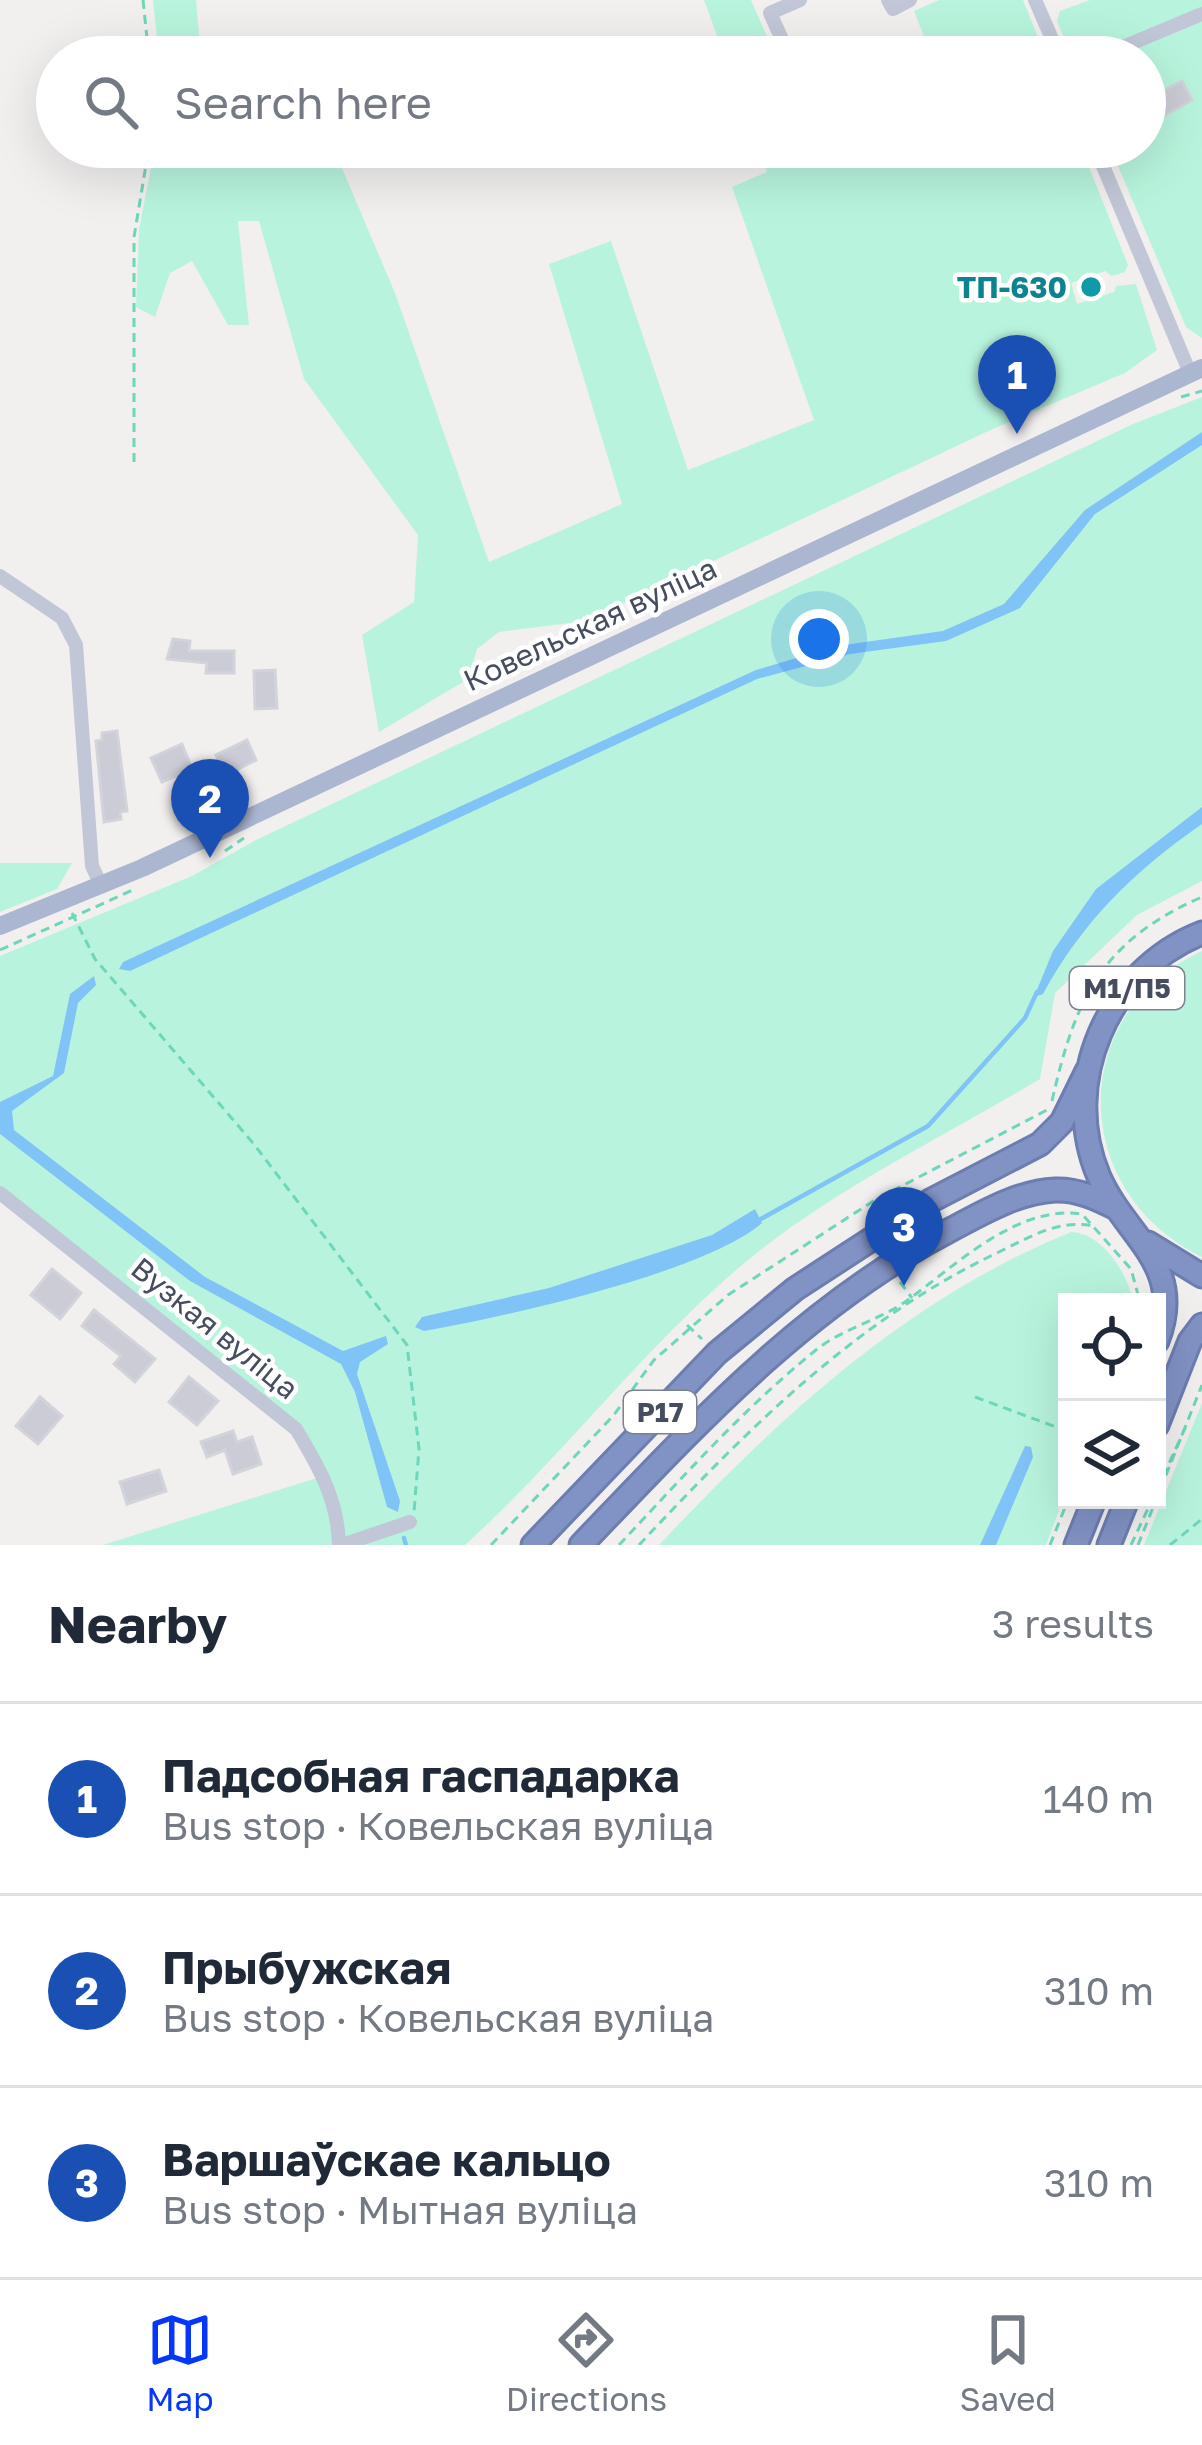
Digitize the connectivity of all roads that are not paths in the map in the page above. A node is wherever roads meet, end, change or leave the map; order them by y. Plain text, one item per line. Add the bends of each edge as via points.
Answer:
1 (800, 0) edge
2 (889, 0) edge
3 (910, 0) edge
4 (1035, 0) edge
5 (767, 7) edge
6 (1202, 14) edge
7 (780, 36) edge
8 (1051, 36) edge
9 (1150, 36) edge
10 (1105, 168) edge
11 (1196, 370) edge
12 (0, 576) edge
13 (100, 885) junction
14 (0, 926) edge
15 (1202, 933) edge
16 (1088, 1071) junction
17 (0, 1192) edge
18 (1116, 1208) junction
19 (1138, 1235) junction
20 (1202, 1276) edge
21 (1166, 1300) edge
22 (1202, 1325) edge
23 (1166, 1402) edge
24 (1090, 1509) edge
25 (1123, 1509) edge
26 (410, 1522) road end
27 (340, 1545) edge
28 (533, 1545) edge
29 (581, 1545) edge
30 (1076, 1545) edge
31 (1109, 1545) edge

1 - 5 street
2 - 3 street via 893,9
4 - 8 street
5 - 7 street
6 - 9 street
10 - 11 street
11 - 13 main road, Ковельская вуліца
12 - 13 street via 62,618 76,646 92,866
13 - 14 main road, Ковельская вуліца via 71,909
15 - 16 highway, М1/П5 via 1136,977 1097,1037
16 - 18 highway, М1/П5 via 1088,1142
16 - 28 highway, Р17 via 1062,1122 1040,1144 844,1254 717,1352
17 - 27 street, Вузкая вуліца via 296,1429 324,1476
18 - 19 highway, М1/П5
18 - 29 highway, Р17 via 1072,1190 1033,1193 888,1266 731,1388
19 - 20 highway, М1/П5
19 - 21 highway, М1/П5 via 1159,1268
22 - 23 highway
24 - 30 highway
25 - 31 highway
26 - 27 street

